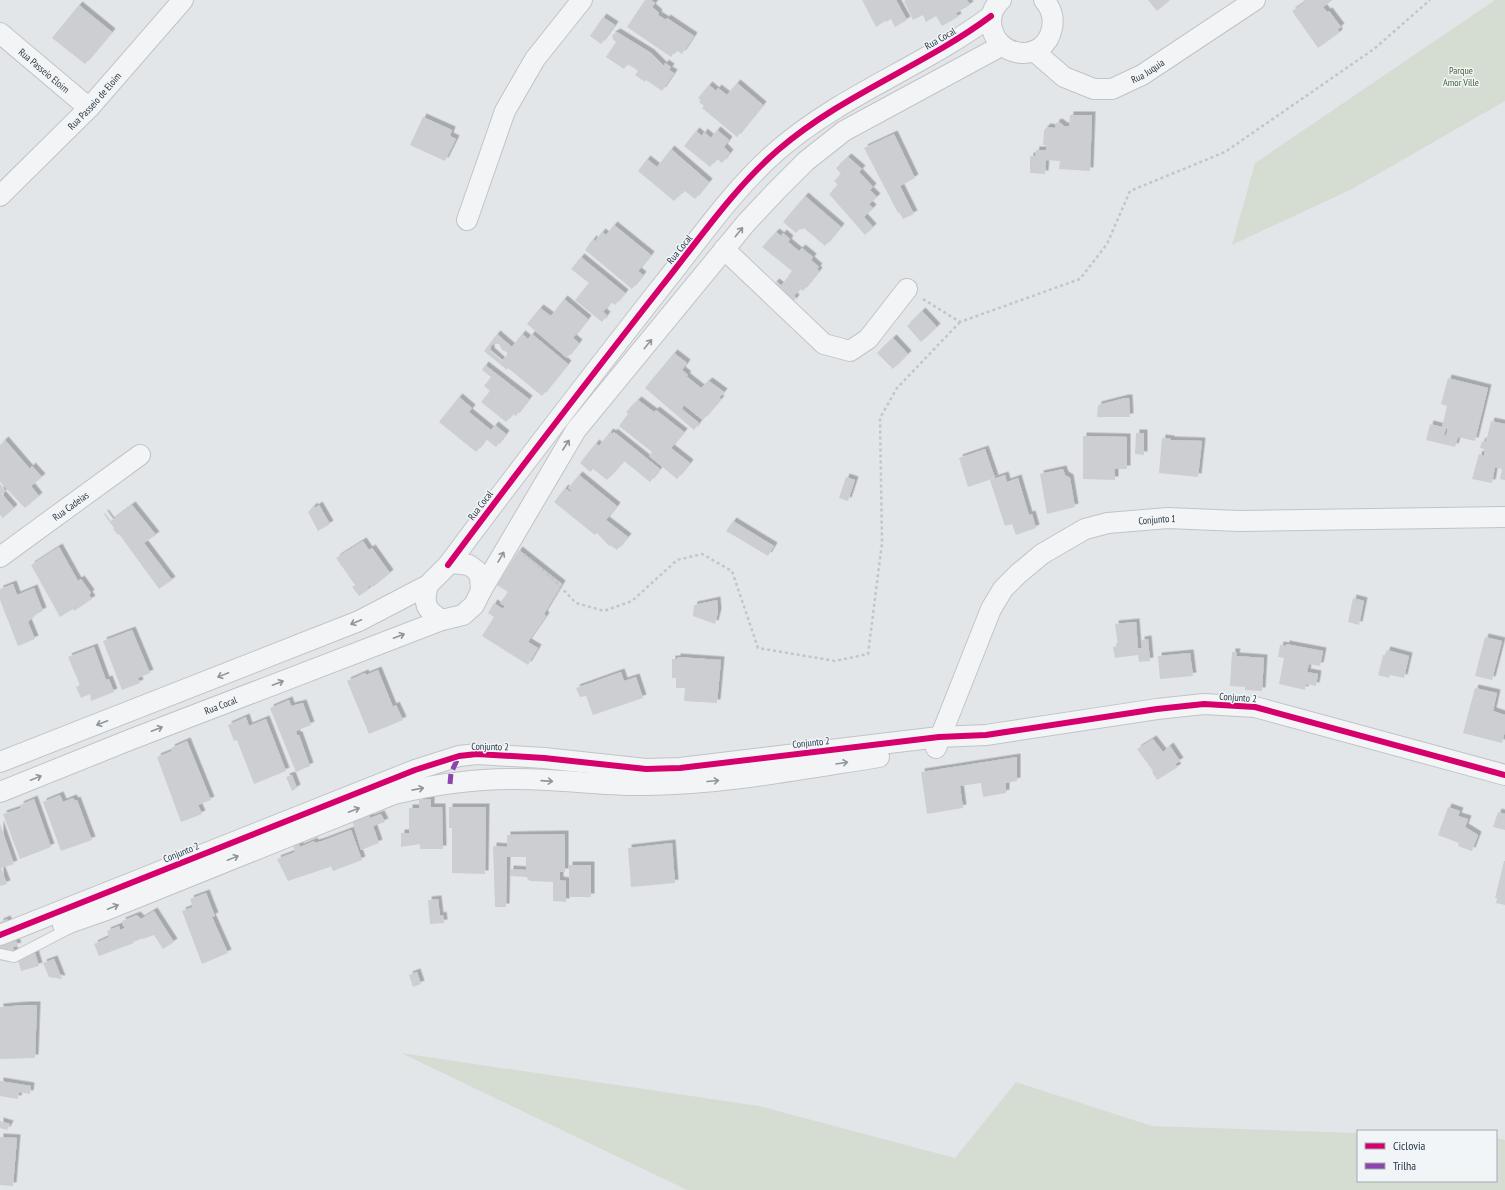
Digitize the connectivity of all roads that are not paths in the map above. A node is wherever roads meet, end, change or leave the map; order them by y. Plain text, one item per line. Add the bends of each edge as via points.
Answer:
1 (183, 0) edge
2 (582, 0) edge
3 (1256, 0) edge
4 (1053, 3) edge
5 (996, 8) edge
6 (0, 33) edge
7 (1001, 46) junction
8 (1034, 51) junction
9 (89, 108) junction
10 (0, 196) edge
11 (467, 220) dead end
12 (724, 249) junction
13 (907, 289) road end
14 (140, 455) dead end
15 (1505, 517) edge
16 (0, 557) edge
17 (448, 565) junction
18 (428, 585) junction
19 (481, 591) junction
20 (442, 620) junction
21 (937, 743) junction
22 (0, 762) edge
23 (1505, 775) edge
24 (681, 776) junction
25 (391, 787) junction
26 (0, 792) edge
27 (74, 914) junction
28 (0, 935) edge
29 (0, 947) edge
30 (0, 954) edge

1 - 9 street, Rua Passeio de Eloim
2 - 11 street via 535,59 506,111
3 - 8 street, Rua Juquia via 1142,75 1112,89 1094,89 1064,77
4 - 8 street via 1051,34 1044,44
5 - 7 street via 992,32
5 - 17 street, Rua Cocal via 970,31 858,94 804,128 754,171 569,404
6 - 9 street, Rua Passeio Eloim
7 - 8 street via 1017,53
12 -> 7 street via 776,190 825,145 844,132
9 - 10 street, Rua Passeio de Eloim
12 - 13 street via 824,344 850,351 868,339
19 -> 12 street via 576,430
14 - 16 street, Rua Cadeias
15 - 21 street, Conjunto 1 via 1239,521 1168,518 1108,523 1085,529 1042,554 1003,589 991,609
17 - 18 street
17 - 19 street via 469,565 478,571 482,584
18 - 20 street via 424,599 430,613
18 -> 22 street via 359,621
19 - 20 street via 474,605 463,614
26 -> 20 street, Rua Cocal
21 - 23 street, Conjunto 2 via 1204,704 1255,707
21 - 24 street, Conjunto 2 via 793,771
25 -> 24 street, Conjunto 2 via 420,788 479,780 512,779 616,785
24 - 25 street, Conjunto 2 via 646,769 478,754 459,756
25 - 27 street, Conjunto 2 via 270,835 113,907
27 - 28 street, Conjunto 2
27 - 29 street, Conjunto 2
27 - 30 lane via 74,926 14,957

